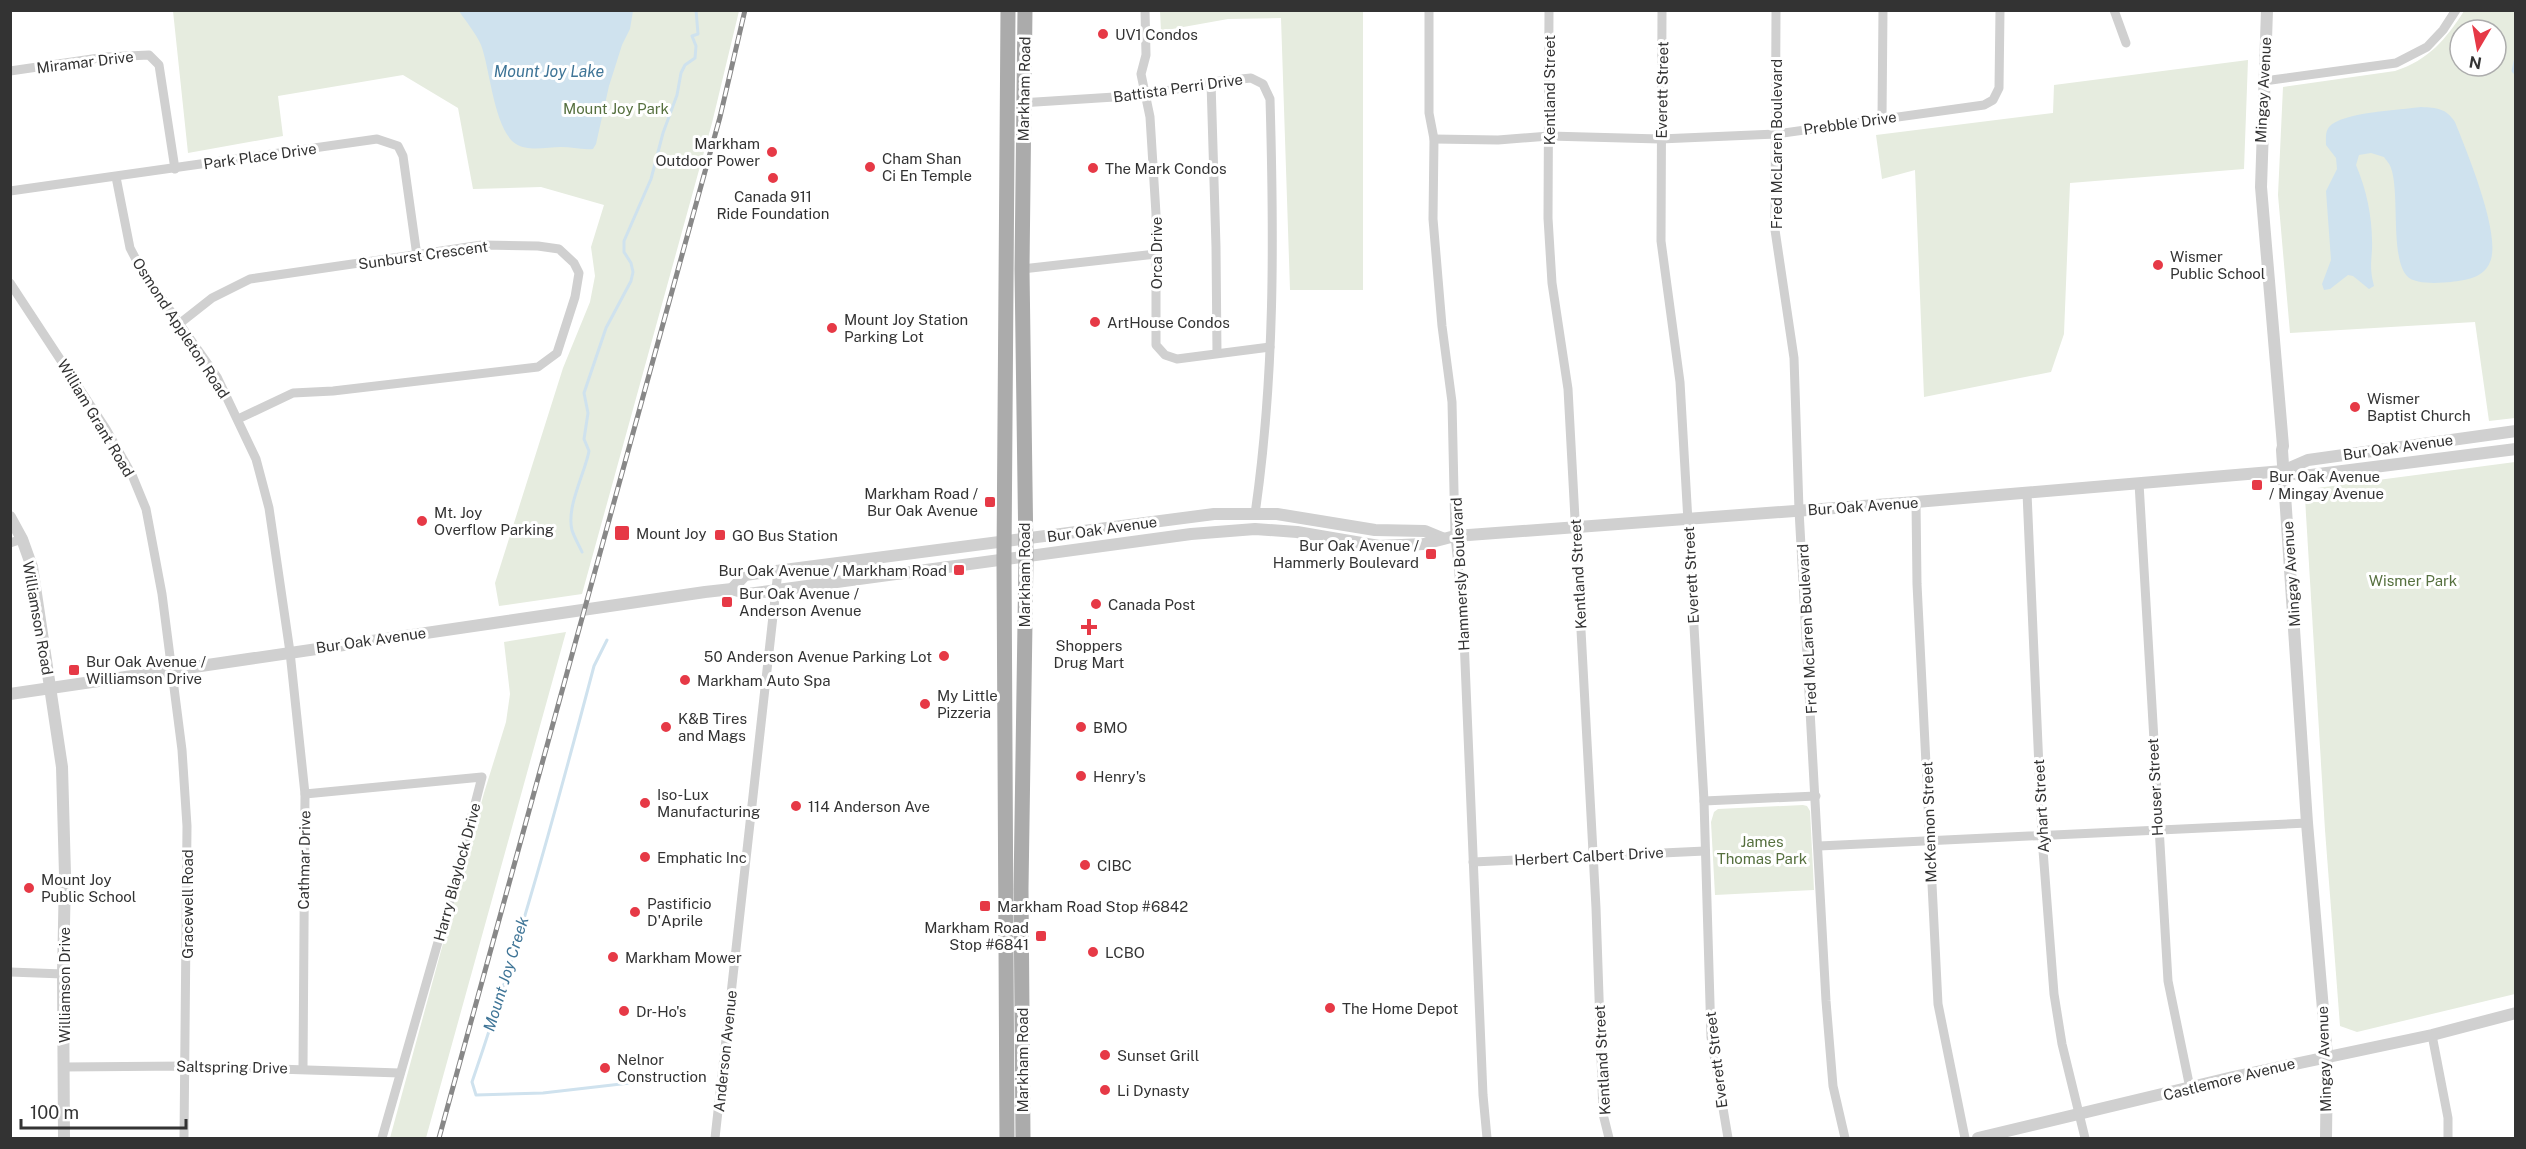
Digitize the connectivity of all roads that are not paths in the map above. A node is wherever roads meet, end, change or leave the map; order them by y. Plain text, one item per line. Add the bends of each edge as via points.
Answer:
1 (1008, 10) edge
2 (1025, 10) edge
3 (1145, 10) edge
4 (1429, 10) edge
5 (1549, 10) edge
6 (1662, 10) edge
7 (1776, 10) edge
8 (1882, 10) edge
9 (2000, 10) edge
10 (2114, 10) edge
11 (2267, 10) edge
12 (2456, 10) edge
13 (2126, 44) dead end
14 (10, 71) edge
15 (2264, 81) junction
16 (1211, 82) junction
17 (1146, 95) junction
18 (1015, 102) junction
19 (1882, 118) junction
20 (1776, 134) junction
21 (1550, 136) junction
22 (1660, 138) junction
23 (1434, 139) junction
24 (175, 169) junction
25 (116, 177) junction
26 (10, 191) edge
27 (1156, 254) junction
28 (417, 256) junction
29 (1022, 269) junction
30 (10, 283) edge
31 (179, 324) junction
32 (1270, 347) junction
33 (1217, 353) junction
34 (238, 418) junction
35 (2516, 431) edge
36 (2516, 449) edge
37 (2283, 471) junction
38 (2139, 483) junction
39 (2026, 493) junction
40 (1916, 502) junction
41 (1799, 510) junction
42 (1255, 514) junction
43 (10, 517) edge
44 (1688, 518) junction
45 (1576, 527) junction
46 (1455, 536) junction
47 (1442, 538) junction
48 (1024, 540) junction
49 (16, 541) edge
50 (1004, 543) junction
51 (1026, 556) junction
52 (1004, 558) junction
53 (778, 571) junction
54 (732, 589) junction
55 (776, 591) junction
56 (290, 652) junction
57 (170, 670) junction
58 (50, 688) junction
59 (10, 694) edge
60 (305, 794) junction
61 (1816, 796) junction
62 (1704, 801) junction
63 (2307, 823) junction
64 (2157, 830) junction
65 (2042, 837) junction
66 (1931, 842) junction
67 (1819, 846) junction
68 (1705, 851) junction
69 (1592, 856) junction
70 (1473, 862) junction
71 (10, 972) edge
72 (63, 974) junction
73 (2516, 1013) edge
74 (2432, 1035) junction
75 (2327, 1056) junction
76 (186, 1066) junction
77 (64, 1067) junction
78 (303, 1068) junction
79 (400, 1072) junction
80 (2190, 1089) junction
81 (2080, 1115) junction
82 (64, 1138) edge
83 (184, 1138) edge
84 (382, 1138) edge
85 (715, 1138) edge
86 (1007, 1138) edge
87 (1023, 1138) edge
88 (1487, 1138) edge
89 (1609, 1138) edge
90 (1728, 1138) edge
91 (1845, 1138) edge
92 (1965, 1138) edge
93 (1978, 1138) edge
94 (2085, 1138) edge
95 (2326, 1138) edge
96 (2448, 1138) edge

1 - 18 main road, Markham Road
2 - 18 main road, Markham Road
3 - 17 street, Orca Drive via 1146,56 1141,74
4 - 23 street, Hammersly Boulevard via 1429,113
5 - 21 street, Kentland Street
6 - 22 street, Everett Street
7 - 20 street, Fred McLaren Boulevard
8 - 19 street
9 - 19 street, Prebble Drive via 1999,88 1993,100 1984,105
10 - 13 street
11 - 15 street, Mingay Avenue
12 - 15 street via 2427,47 2396,63
14 - 24 street, Miramar Drive via 149,55 159,65
15 - 37 street, Mingay Avenue via 2261,204
16 - 17 street, Battista Perri Drive
16 - 32 street, Battista Perri Drive via 1251,78 1263,84 1270,99
16 - 33 street
17 - 18 street, Battista Perri Drive
17 - 27 street, Orca Drive
18 - 29 main road, Markham Road
18 - 50 main road, Markham Road
19 - 20 street, Prebble Drive
20 - 22 street, Prebble Drive
20 - 41 street, Fred McLaren Boulevard via 1775,230 1794,358
21 - 22 street, Prebble Drive
21 - 23 street, Prebble Drive
21 - 45 street, Kentland Street via 1548,218 1552,283 1568,389
22 - 44 street, Everett Street via 1660,241 1680,382
23 - 46 street, Hammersly Boulevard via 1433,219 1452,402
24 - 25 street, Park Place Drive
24 - 28 street, Park Place Drive via 377,139 390,143 398,146 403,156
25 - 26 street, Park Place Drive
25 - 31 street, Osmond Appleton Road via 130,248
27 - 29 street
27 - 33 street, Orca Drive via 1156,345 1165,355 1177,359
28 - 31 street, Sunburst Crescent via 250,279 212,298
28 - 34 street, Sunburst Crescent via 482,245 559,249 579,273 557,354 538,367 294,393
29 - 48 main road, Markham Road
30 - 57 street, William Grant Road via 132,475 146,509 162,594
31 - 34 street, Osmond Appleton Road via 217,378
32 - 33 street
32 - 42 street, Battista Perri Drive
34 - 56 street, Osmond Appleton Road via 256,459 269,508
35 - 37 street, Bur Oak Avenue via 2308,460
36 - 37 street, Bur Oak Avenue via 2303,476
37 - 38 street, Bur Oak Avenue
37 - 63 street, Mingay Avenue
38 - 39 street, Bur Oak Avenue
38 - 64 street, Houser Street
39 - 40 street, Bur Oak Avenue
39 - 65 street, Ayhart Street
40 - 41 street, Bur Oak Avenue
40 - 66 street, McKennon Street
41 - 44 street, Bur Oak Avenue
41 - 61 street, Fred McLaren Boulevard
42 - 47 street, Bur Oak Avenue via 1375,530 1425,531
42 - 48 street, Bur Oak Avenue via 1214,514
43 - 49 street, Williamson Road
44 - 45 street, Bur Oak Avenue
44 - 62 street, Everett Street
45 - 46 street, Bur Oak Avenue
45 - 69 street, Kentland Street
46 - 47 street, Bur Oak Avenue
46 - 70 street, Hammersly Boulevard via 1463,614
47 - 51 street, Bur Oak Avenue via 1424,544 1379,546 1255,528
48 - 50 street, Bur Oak Avenue
48 - 51 main road, Markham Road
49 - 58 street, Williamson Road via 32,567
50 - 52 main road, Markham Road
50 - 53 street, Bur Oak Avenue
51 - 52 street, Bur Oak Avenue
51 - 87 main road, Markham Road via 1021,888
52 - 55 street, Bur Oak Avenue
52 - 86 main road, Markham Road
53 - 54 street, Bur Oak Avenue via 745,575
53 - 55 street, Anderson Avenue
54 - 55 street, Bur Oak Avenue via 748,594
54 - 56 street, Bur Oak Avenue
55 - 85 street, Anderson Avenue
56 - 57 street, Bur Oak Avenue
56 - 60 street, Cathmar Drive
57 - 58 street, Bur Oak Avenue
57 - 76 street, Gracewell Road via 188,826
58 - 59 street, Bur Oak Avenue
58 - 72 street, Williamson Drive via 62,767
60 - 78 street, Cathmar Drive
60 - 79 street, Harry Blaylock Drive via 482,777
61 - 62 street
61 - 67 street, Fred McLaren Boulevard
62 - 68 street, Everett Street
63 - 64 street
63 - 75 street, Mingay Avenue
64 - 65 street
64 - 80 street, Houser Street via 2168,981
65 - 66 street
65 - 81 street, Ayhart Street via 2061,1044
66 - 67 street
66 - 92 street, McKennon Street via 1938,1004
67 - 91 street, Fred McLaren Boulevard via 1833,1086
68 - 69 street, Herbert Calbert Drive
68 - 90 street, Everett Street via 1711,1037
69 - 70 street, Herbert Calbert Drive
69 - 89 street, Kentland Street via 1603,1114
70 - 88 street, Hammersly Boulevard
71 - 72 street
72 - 77 street, Williamson Drive
73 - 74 street, Castlemore Avenue
74 - 75 street, Castlemore Avenue
74 - 96 street via 2448,1118
75 - 80 street, Castlemore Avenue
75 - 95 street, Mingay Avenue
76 - 77 street, Saltspring Drive
76 - 78 street, Saltspring Drive
76 - 83 street, Gracewell Road
77 - 82 street, Williamson Drive
78 - 79 street, Saltspring Drive
79 - 84 street, Harry Blaylock Drive
80 - 81 street, Castlemore Avenue
81 - 93 street, Castlemore Avenue
81 - 94 street, Ayhart Street

